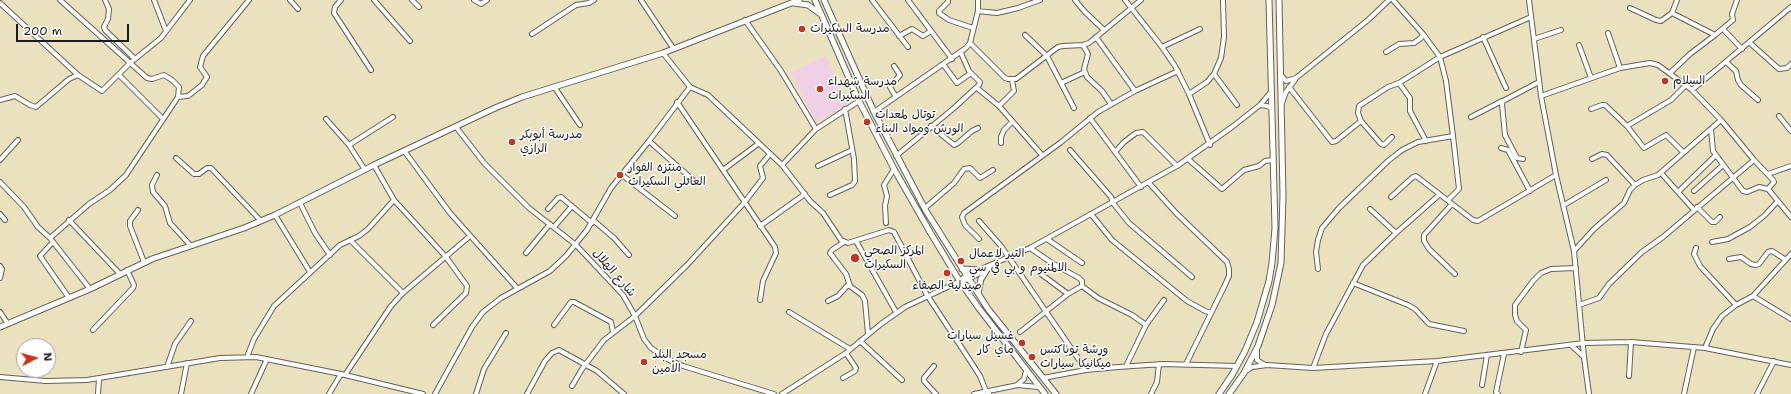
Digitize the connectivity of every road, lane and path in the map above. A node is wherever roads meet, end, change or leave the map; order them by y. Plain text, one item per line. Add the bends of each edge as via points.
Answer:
1 (60, 0) edge
2 (105, 0) edge
3 (154, 0) edge
4 (190, 0) edge
5 (249, 0) edge
6 (290, 0) edge
7 (342, 0) edge
8 (374, 0) edge
9 (412, 0) edge
10 (474, 0) edge
11 (487, 0) edge
12 (594, 0) edge
13 (641, 0) edge
14 (798, 0) edge
15 (815, 0) edge
16 (824, 0) edge
17 (827, 0) edge
18 (872, 0) edge
19 (908, 0) edge
20 (948, 0) edge
21 (978, 0) edge
22 (1040, 0) edge
23 (1076, 0) edge
24 (1125, 0) edge
25 (1140, 0) edge
26 (1223, 0) edge
27 (1269, 0) edge
28 (1279, 0) edge
29 (1389, 0) edge
30 (1393, 0) edge
31 (1529, 0) edge
32 (1677, 0) edge
33 (1737, 0) edge
34 (0, 2) edge
35 (793, 3) junction
36 (419, 7) dead end
37 (1791, 7) edge
38 (1131, 8) junction
39 (1630, 8) dead end
40 (298, 10) dead end
41 (828, 11) junction
42 (978, 11) junction
43 (1672, 13) junction
44 (823, 17) junction
45 (1531, 17) junction
46 (745, 20) junction
47 (973, 28) junction
48 (1200, 29) dead end
49 (1723, 29) junction
50 (1104, 30) junction
51 (1560, 30) dead end
52 (166, 31) junction
53 (932, 31) junction
54 (1608, 33) dead end
55 (532, 34) dead end
56 (1423, 34) junction
57 (1025, 35) dead end
58 (1715, 35) junction
59 (899, 36) junction
60 (1096, 37) junction
61 (1483, 37) junction
62 (1534, 39) junction
63 (410, 41) dead end
64 (970, 43) junction
65 (1750, 43) junction
66 (1579, 45) dead end
67 (1082, 46) junction
68 (1162, 46) junction
69 (673, 48) junction
70 (908, 48) dead end
71 (1742, 49) junction
72 (663, 52) junction
73 (961, 52) junction
74 (1386, 52) dead end
75 (1047, 56) junction
76 (1440, 57) junction
77 (135, 59) junction
78 (952, 59) junction
79 (1726, 62) junction
80 (130, 63) junction
81 (944, 64) junction
82 (1791, 64) edge
83 (894, 66) dead end
84 (1620, 68) junction
85 (371, 70) dead end
86 (1178, 71) junction
87 (1085, 72) junction
88 (971, 73) junction
89 (1280, 73) junction
90 (1670, 73) junction
91 (1214, 74) junction
92 (78, 75) junction
93 (119, 75) junction
94 (1296, 78) junction
95 (1591, 78) junction
96 (1012, 80) junction
97 (1539, 82) junction
98 (1061, 83) junction
99 (1399, 83) junction
100 (1686, 85) junction
101 (690, 87) junction
102 (1289, 87) junction
103 (555, 88) junction
104 (977, 88) junction
105 (1506, 88) dead end
106 (1692, 90) junction
107 (1135, 91) junction
108 (1271, 92) junction
109 (1189, 94) junction
110 (1541, 96) junction
111 (178, 97) junction
112 (896, 97) junction
113 (0, 100) edge
114 (1758, 100) dead end
115 (859, 101) junction
116 (1503, 101) junction
117 (677, 102) junction
118 (1111, 104) junction
119 (1237, 104) dead end
120 (1260, 105) junction
121 (999, 106) junction
122 (1074, 108) dead end
123 (1281, 108) junction
124 (1272, 109) junction
125 (1592, 109) dead end
126 (845, 110) junction
127 (874, 112) junction
128 (1779, 116) dead end
129 (393, 117) dead end
130 (1471, 117) dead end
131 (1090, 118) junction
132 (163, 119) junction
133 (326, 119) dead end
134 (1721, 120) junction
135 (1361, 121) junction
136 (1012, 122) junction
137 (580, 125) dead end
138 (931, 126) junction
139 (1628, 126) junction
140 (456, 127) junction
141 (978, 128) dead end
142 (816, 129) junction
143 (1711, 129) junction
144 (1791, 131) edge
145 (1454, 136) junction
146 (1392, 137) dead end
147 (18, 140) dead end
148 (1426, 141) junction
149 (649, 142) junction
150 (758, 144) junction
151 (1001, 144) dead end
152 (349, 145) junction
153 (1210, 145) junction
154 (1502, 148) dead end
155 (852, 150) junction
156 (1070, 150) dead end
157 (405, 152) junction
158 (1115, 152) junction
159 (1684, 152) junction
160 (770, 154) junction
161 (1042, 155) junction
162 (896, 156) junction
163 (1716, 156) junction
164 (176, 158) dead end
165 (1188, 159) junction
166 (1523, 159) dead end
167 (1592, 159) dead end
168 (0, 160) edge
169 (1273, 160) junction
170 (1754, 160) junction
171 (374, 165) junction
172 (782, 165) junction
173 (1723, 165) junction
174 (818, 166) dead end
175 (1177, 166) junction
176 (1791, 166) edge
177 (894, 169) junction
178 (365, 170) junction
179 (723, 170) junction
180 (993, 170) dead end
181 (1661, 173) junction
182 (1768, 174) junction
183 (156, 175) dead end
184 (622, 175) junction
185 (1556, 175) junction
186 (1732, 177) junction
187 (693, 180) dead end
188 (1606, 180) dead end
189 (0, 182) edge
190 (1149, 182) junction
191 (1635, 185) junction
192 (1141, 187) junction
193 (1768, 189) junction
194 (1530, 191) junction
195 (1694, 191) dead end
196 (1678, 192) junction
197 (805, 194) junction
198 (830, 195) dead end
199 (1283, 195) junction
200 (1439, 195) junction
201 (1274, 196) junction
202 (1390, 197) dead end
203 (394, 200) junction
204 (1448, 200) junction
205 (1777, 202) junction
206 (300, 203) junction
207 (744, 203) junction
208 (1112, 203) junction
209 (1452, 204) junction
210 (1564, 205) junction
211 (572, 206) junction
212 (925, 208) junction
213 (1696, 208) junction
214 (548, 209) dead end
215 (1370, 209) dead end
216 (138, 210) dead end
217 (0, 214) edge
218 (1091, 214) junction
219 (275, 215) junction
220 (675, 216) dead end
221 (1720, 217) dead end
222 (1791, 217) edge
223 (5, 220) dead end
224 (69, 220) junction
225 (979, 220) dead end
226 (261, 221) junction
227 (592, 221) junction
228 (886, 223) dead end
229 (550, 224) junction
230 (760, 226) junction
231 (554, 227) junction
232 (1396, 233) junction
233 (470, 236) junction
234 (50, 238) junction
235 (979, 239) dead end
236 (1047, 239) junction
237 (350, 240) junction
238 (856, 241) junction
239 (53, 242) junction
240 (844, 242) junction
241 (1712, 242) dead end
242 (576, 245) junction
243 (191, 246) junction
244 (1030, 248) junction
245 (1696, 248) dead end
246 (1574, 251) junction
247 (526, 253) dead end
248 (330, 255) junction
249 (629, 255) dead end
250 (446, 257) junction
251 (1008, 258) junction
252 (1789, 258) edge
253 (1730, 259) dead end
254 (144, 262) junction
255 (1082, 263) dead end
256 (994, 264) junction
257 (0, 266) edge
258 (988, 268) junction
259 (1576, 268) junction
260 (962, 269) junction
261 (1318, 269) dead end
262 (127, 270) junction
263 (979, 270) junction
264 (310, 272) junction
265 (120, 274) junction
266 (1041, 274) dead end
267 (1456, 274) dead end
268 (1192, 276) dead end
269 (968, 277) junction
270 (0, 278) edge
271 (959, 282) junction
272 (1353, 283) junction
273 (850, 286) junction
274 (1082, 286) junction
275 (517, 288) junction
276 (90, 289) junction
277 (403, 293) junction
278 (978, 293) junction
279 (1068, 294) junction
280 (927, 295) junction
281 (1753, 296) junction
282 (69, 298) junction
283 (760, 300) dead end
284 (1164, 300) dead end
285 (828, 301) dead end
286 (1579, 305) junction
287 (1736, 305) junction
288 (0, 312) edge
289 (789, 312) dead end
290 (896, 312) junction
291 (1046, 312) junction
292 (1212, 313) junction
293 (635, 316) junction
294 (1791, 319) edge
295 (191, 321) dead end
296 (8, 324) junction
297 (433, 325) dead end
298 (1146, 325) junction
299 (554, 326) dead end
300 (0, 327) edge
301 (93, 330) dead end
302 (1464, 331) dead end
303 (613, 332) junction
304 (1020, 332) dead end
305 (506, 333) dead end
306 (868, 334) junction
307 (860, 341) junction
308 (1631, 342) junction
309 (1584, 343) junction
310 (1571, 345) junction
311 (1258, 346) junction
312 (1694, 347) junction
313 (1705, 348) junction
314 (850, 349) junction
315 (1521, 352) junction
316 (846, 353) junction
317 (1504, 354) junction
318 (1488, 355) junction
319 (246, 357) junction
320 (1584, 357) junction
321 (267, 359) junction
322 (1437, 361) junction
323 (1774, 361) junction
324 (187, 362) junction
325 (1159, 364) junction
326 (1186, 364) junction
327 (585, 365) junction
328 (1267, 365) junction
329 (1791, 365) edge
330 (934, 366) dead end
331 (1126, 366) junction
332 (1237, 366) junction
333 (167, 367) junction
334 (1313, 368) junction
335 (1086, 370) junction
336 (1026, 371) junction
337 (1244, 373) junction
338 (343, 374) junction
339 (1629, 376) dead end
340 (0, 377) edge
341 (843, 378) dead end
342 (1043, 378) junction
343 (99, 379) junction
344 (902, 380) dead end
345 (1018, 384) junction
346 (1482, 385) dead end
347 (572, 386) dead end
348 (1038, 387) junction
349 (410, 392) edge
350 (988, 393) edge
351 (98, 394) edge
352 (181, 394) edge
353 (251, 394) edge
354 (329, 394) edge
355 (423, 394) edge
356 (436, 394) edge
357 (476, 394) edge
358 (527, 394) edge
359 (624, 394) edge
360 (774, 394) edge
361 (782, 394) edge
362 (936, 394) edge
363 (974, 394) edge
364 (1045, 394) edge
365 (1056, 394) edge
366 (1151, 394) edge
367 (1218, 394) edge
368 (1229, 394) edge
369 (1425, 394) edge
370 (1498, 394) edge
371 (1589, 394) edge
372 (1684, 394) edge
373 (1757, 394) edge

1 - 80 street
2 - 77 street via 110,9 105,30
3 - 52 street
4 - 52 street
5 - 111 street via 203,56 200,67 207,77 202,85 188,96
6 - 40 street
7 - 85 street via 334,12
8 - 63 street
9 - 36 street
10 - 11 street via 481,4
12 - 55 street via 576,5
13 - 69 street
14 - 35 main road
15 - 44 main road
16 - 41 main road
17 - 41 street
18 - 59 street
19 - 53 street
20 - 47 street via 939,13 949,20
21 - 42 street
22 - 42 street via 1002,12
23 - 50 street
24 - 38 street
25 - 38 street
26 - 91 street via 1224,42
27 - 108 main road
28 - 89 main road
29 - 94 street
30 - 56 street
31 - 45 street
32 - 43 street
33 - 49 street via 1732,14 1733,20
34 - 92 street
35 - 44 main road via 808,5
35 - 46 main road
37 - 65 street
38 - 50 street
38 - 68 street
39 - 43 street via 1659,21
41 - 127 main road
42 - 47 street
43 - 58 street
44 - 115 main road
45 - 61 street
45 - 62 street
46 - 69 main road
46 - 142 street via 781,70
47 - 64 street
48 - 68 street
49 - 58 street
49 - 71 street
50 - 60 street
51 - 62 street
52 - 77 street via 156,43
53 - 59 street via 923,36 912,29
53 - 78 street
54 - 84 street
56 - 74 street via 1414,43 1399,44
56 - 76 street
57 - 75 street
58 - 90 street
59 - 70 street
60 - 67 street
60 - 107 street
61 - 76 street
61 - 105 street
62 - 97 street
64 - 73 street
64 - 96 street via 1005,78
65 - 71 street
65 - 82 street via 1779,69 1782,70
66 - 95 street
67 - 75 street via 1063,46
67 - 87 street via 1088,54
68 - 86 street
69 - 72 main road
71 - 79 street
72 - 101 street
72 - 103 main road
73 - 78 street
73 - 88 street
75 - 96 street
75 - 98 street
76 - 99 street
76 - 145 street
77 - 80 street
78 - 81 street
79 - 106 street
79 - 114 street via 1736,71 1741,85
80 - 93 street
80 - 111 street via 147,78 164,75 172,80 179,87
81 - 88 street via 957,83
81 - 112 street
83 - 112 street via 900,75 890,87
84 - 90 street via 1653,63
84 - 95 street
86 - 107 street
86 - 109 street
87 - 98 street
87 - 118 street
88 - 104 street via 980,82
89 - 94 street via 1286,81
89 - 123 main road
90 - 100 street
91 - 109 street
91 - 119 street
92 - 93 street via 102,90
92 - 113 street via 68,79 36,107 15,96
93 - 132 street
94 - 102 street
95 - 110 street
96 - 121 street via 1014,91
97 - 110 street
97 - 116 street
98 - 122 street
99 - 135 street via 1388,87 1359,106 1358,114
99 - 148 street via 1410,98 1410,110
100 - 106 street
100 - 139 street via 1671,100
101 - 117 street
101 - 150 street via 708,95
102 - 123 street
102 - 135 street via 1332,142
103 - 137 street
103 - 140 main road via 522,97
104 - 121 street
104 - 138 street
106 - 134 street
107 - 118 street
108 - 120 street
108 - 124 main road
109 - 153 street
110 - 185 street
111 - 132 street
112 - 127 street
115 - 126 street
115 - 177 main road
116 - 130 street
116 - 166 street via 1502,121 1505,136 1517,158
117 - 149 street
117 - 179 street
118 - 131 street
120 - 124 street
120 - 153 street
121 - 136 street
123 - 199 main road
124 - 169 main road
125 - 139 street via 1604,105
126 - 142 street
126 - 155 street
127 - 162 main road
128 - 144 street
129 - 152 street
131 - 158 street
131 - 161 street
132 - 224 street via 126,175
133 - 152 street
134 - 143 street
134 - 170 street
135 - 146 street via 1381,144 1384,145
136 - 151 street via 1004,130
136 - 161 street
138 - 141 street via 954,145
138 - 162 street
139 - 159 street via 1644,148 1666,134
140 - 157 main road
140 - 229 street, شارع الهلال via 484,163 529,208
142 - 172 street
143 - 159 street
143 - 163 street via 1712,150
145 - 148 street
145 - 204 street via 1459,189
147 - 168 street
148 - 261 street via 1402,150 1388,161 1322,228 1316,252
149 - 184 street
149 - 187 street
150 - 160 street
150 - 179 street
152 - 178 street
153 - 165 street
154 - 194 street via 1508,150
155 - 174 street
155 - 198 street via 854,183
156 - 208 street via 1111,197
157 - 171 main road
157 - 233 street via 434,193
158 - 175 street via 1136,133 1143,132
158 - 192 street
159 - 181 street
160 - 172 street
160 - 207 street via 760,166 763,178
161 - 235 street via 964,213 962,217 965,225
162 - 212 main road
163 - 173 street
163 - 196 street
164 - 226 street via 194,174 211,168
165 - 169 street via 1222,189 1244,170
165 - 175 street
167 - 191 street via 1602,154 1607,155
169 - 201 main road
170 - 182 street
170 - 186 street
171 - 178 main road
171 - 203 street
172 - 197 street
173 - 186 street
173 - 195 street
175 - 190 street
176 - 182 street
177 - 228 street via 884,185 887,196
177 - 271 main road
178 - 206 main road
179 - 207 street
180 - 212 street via 980,178 967,168
181 - 191 street via 1655,178 1643,180
181 - 196 street
182 - 193 street via 1774,181
183 - 243 street via 152,185 153,192 165,206 170,223
184 - 220 street
184 - 227 street via 605,196
185 - 194 street
185 - 210 street
186 - 193 street via 1745,192 1759,187
186 - 213 street
188 - 210 street
189 - 234 street
190 - 192 street
190 - 292 street via 1177,214 1227,262 1229,276
191 - 246 street via 1624,203 1594,229
192 - 208 street
193 - 205 street
194 - 209 street via 1478,220 1474,220
196 - 213 street
197 - 230 street
197 - 240 street
199 - 201 main road
199 - 311 main road via 1280,270 1272,305
200 - 202 street via 1415,176
200 - 204 street
200 - 232 street
201 - 332 main road via 1274,245 1269,281 1257,322
203 - 237 street via 368,229
203 - 250 street
204 - 209 street
205 - 222 street
205 - 241 street via 1750,227 1728,239
206 - 219 main road
206 - 248 street
207 - 230 street
207 - 293 street via 688,264
208 - 218 street
208 - 268 street via 1129,223
209 - 267 street via 1424,235 1424,241
210 - 246 street
211 - 214 street via 561,197
211 - 227 street
211 - 231 street
212 - 260 main road
213 - 221 street via 1712,222
213 - 286 street via 1630,263 1599,298
215 - 232 street
216 - 254 street via 131,218 130,226
217 - 223 street
218 - 236 street
218 - 292 street via 1112,240 1187,301
219 - 226 main road
219 - 264 street
224 - 234 street
224 - 265 street
225 - 251 street
226 - 243 main road
227 - 242 street
227 - 249 street via 614,238
229 - 231 street, شارع الهلال
229 - 247 street
230 - 283 street via 775,247 776,253 764,281
231 - 242 street, شارع الهلال
232 - 272 street via 1363,266
233 - 250 street
233 - 275 street
234 - 239 street
236 - 244 street
236 - 255 street
237 - 248 street
237 - 277 street
238 - 240 street
238 - 280 street via 889,230 894,232
238 - 290 street
239 - 276 street
239 - 282 street via 40,256
240 - 273 street via 830,253 846,274
242 - 275 street via 550,271
242 - 293 street, شارع الهلال via 623,295
243 - 254 main road
244 - 251 street
244 - 274 street via 1079,278
245 - 287 street via 1694,254 1700,266
246 - 259 street
248 - 264 street
250 - 277 street
250 - 297 street via 466,283 468,290
251 - 256 street
251 - 291 street
252 - 253 street via 1772,251 1756,265 1741,257
252 - 281 street
254 - 262 main road
256 - 258 street
256 - 263 street
257 - 270 street
258 - 269 street
258 - 278 main road via 981,279
259 - 286 street
259 - 315 street via 1551,269 1541,273 1515,305 1517,321 1526,330
260 - 263 main road
260 - 269 main road
262 - 265 main road
262 - 301 street via 134,288
263 - 269 street
264 - 319 street via 274,306
265 - 276 main road
266 - 279 street
269 - 271 street
269 - 278 main road
271 - 280 street
271 - 336 main road
272 - 302 street via 1408,305 1429,324
272 - 334 street via 1326,334
273 - 285 street
273 - 306 street via 864,296
274 - 279 street
274 - 298 street
275 - 356 street via 483,312 472,327
276 - 282 main road
277 - 338 street
278 - 342 main road
279 - 291 street
280 - 290 street
280 - 350 street via 973,364
281 - 287 street
281 - 294 street
282 - 296 main road
284 - 298 street
286 - 309 street
287 - 313 street via 1718,321
288 - 296 street
289 - 314 street
290 - 306 street
291 - 304 street
291 - 335 street
292 - 326 street
293 - 303 street
293 - 360 street, شارع الهلال via 644,339 651,348 669,360
295 - 333 street via 176,344
296 - 300 main road
298 - 331 street
299 - 303 street via 571,302 574,302 611,322
303 - 327 street
305 - 357 street via 484,368
306 - 307 street
307 - 314 street
307 - 344 street
308 - 309 street
308 - 312 street
308 - 339 street
309 - 310 street
309 - 320 street
310 - 315 street
310 - 320 street
311 - 328 street via 1257,360
311 - 337 main road
312 - 313 street
312 - 372 street
313 - 323 street
314 - 316 street
315 - 317 street
316 - 341 street via 856,368
316 - 361 street
317 - 318 street
317 - 370 street via 1496,392
318 - 322 street
318 - 346 street
319 - 321 street
319 - 324 street
320 - 371 street
321 - 338 street
321 - 353 street
322 - 334 street
322 - 369 street
323 - 329 street
323 - 373 street
324 - 333 street
324 - 352 street
325 - 326 street
325 - 331 street
325 - 366 street via 1157,382
326 - 332 street
327 - 347 street
327 - 358 street via 555,350 542,366
327 - 359 street via 597,371
328 - 334 street
328 - 337 street via 1252,367
330 - 362 street via 924,381
331 - 335 street
332 - 367 main road
333 - 343 street
335 - 342 street
336 - 345 street via 1024,379
336 - 348 main road
337 - 368 main road
338 - 349 street
338 - 354 street
340 - 343 street via 46,381
342 - 365 main road
343 - 351 street
345 - 348 street
345 - 350 street
348 - 364 main road
349 - 355 street
350 - 363 street

